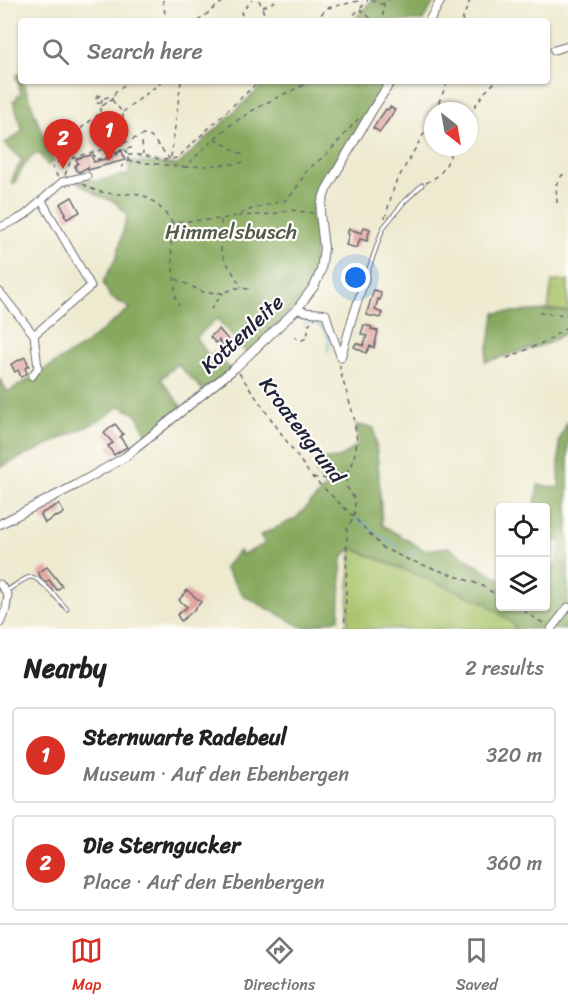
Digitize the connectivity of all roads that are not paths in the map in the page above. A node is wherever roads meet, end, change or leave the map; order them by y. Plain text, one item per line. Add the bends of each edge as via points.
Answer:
1 (441, 0) edge
2 (431, 18) edge
3 (568, 46) edge
4 (554, 50) dead end
5 (390, 84) edge
6 (87, 176) dead end
7 (422, 185) road end
8 (42, 201) junction
9 (0, 227) edge
10 (366, 276) joint
11 (0, 292) edge
12 (297, 309) junction
13 (34, 335) junction
14 (347, 339) junction
15 (335, 342) junction
16 (32, 376) dead end
17 (0, 524) edge
18 (0, 584) edge
19 (6, 591) junction
20 (568, 607) edge
21 (67, 609) dead end
22 (0, 623) edge
23 (551, 629) edge

1 - 2 street
3 - 4 street
5 - 12 street, Kottenleite via 331,180 320,214 324,248 321,270
6 - 8 street via 62,182
7 - 10 lane via 382,228
8 - 9 street
8 - 13 street via 91,286
10 - 14 street
11 - 13 street
12 - 15 street via 326,314
12 - 17 street, Kottenleite via 235,368 125,457
13 - 16 street via 38,368
14 - 15 street
14 - 15 street via 341,358
18 - 19 street
19 - 21 lane via 34,577
19 - 22 street via 8,602
20 - 23 street

